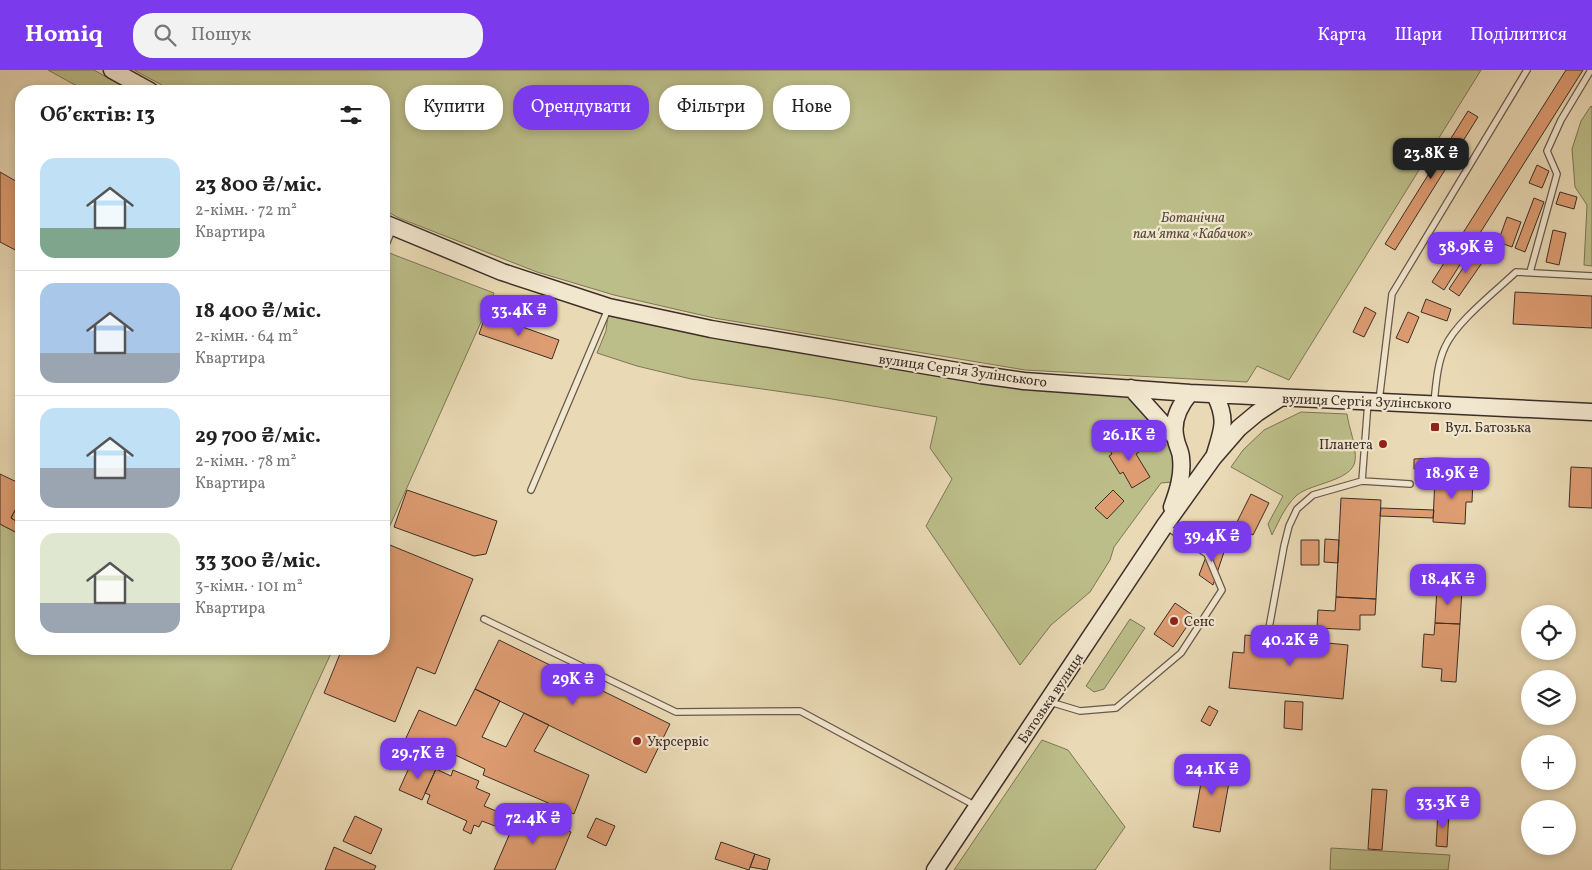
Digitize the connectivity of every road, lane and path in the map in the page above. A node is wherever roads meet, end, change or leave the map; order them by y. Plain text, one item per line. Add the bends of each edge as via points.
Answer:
1 (112, 70) edge
2 (1527, 70) edge
3 (1592, 70) edge
4 (139, 85) edge
5 (390, 227) edge
6 (1530, 272) junction
7 (1592, 276) edge
8 (609, 307) junction
9 (1131, 388) junction
10 (1190, 393) junction
11 (1215, 395) junction
12 (1280, 398) junction
13 (1373, 400) junction
14 (1434, 404) junction
15 (1592, 412) edge
16 (1175, 437) junction
17 (1213, 458) junction
18 (1362, 481) junction
19 (1410, 484) dead end
20 (531, 490) dead end
21 (1165, 525) junction
22 (484, 619) dead end
23 (1269, 628) dead end
24 (1048, 701) junction
25 (978, 807) junction
26 (936, 870) edge

1 - 4 street
2 - 13 lane via 1392,294
3 - 6 lane via 1561,120 1547,151 1557,174
5 - 8 street, вулиця Сергія Зулінського via 502,272
6 - 7 lane
6 - 14 lane via 1516,272 1455,331 1439,365
8 - 9 street, вулиця Сергія Зулінського via 711,329 982,375
8 - 20 lane
9 - 10 street, вулиця Сергія Зулінського
9 - 16 street, Батозька вулиця
10 - 11 street, вулиця Сергія Зулінського
10 - 16 street, Батозька вулиця via 1180,405
11 - 12 street, вулиця Сергія Зулінського
11 - 17 street, Батозька вулиця via 1223,411
12 - 13 street, вулиця Сергія Зулінського
12 - 17 street, Батозька вулиця via 1257,412
13 - 14 street, вулиця Сергія Зулінського
13 - 18 lane
14 - 15 street, вулиця Сергія Зулінського
16 - 21 street, Батозька вулиця via 1182,473
17 - 21 street, Батозька вулиця
18 - 19 lane
18 - 23 lane via 1313,495 1297,509 1284,546
21 - 24 street, Батозька вулиця
21 - 24 lane via 1207,554 1222,590 1181,653 1116,708 1080,711
22 - 25 lane via 676,712 800,711
24 - 25 street, Батозька вулиця
25 - 26 street, Батозька вулиця

